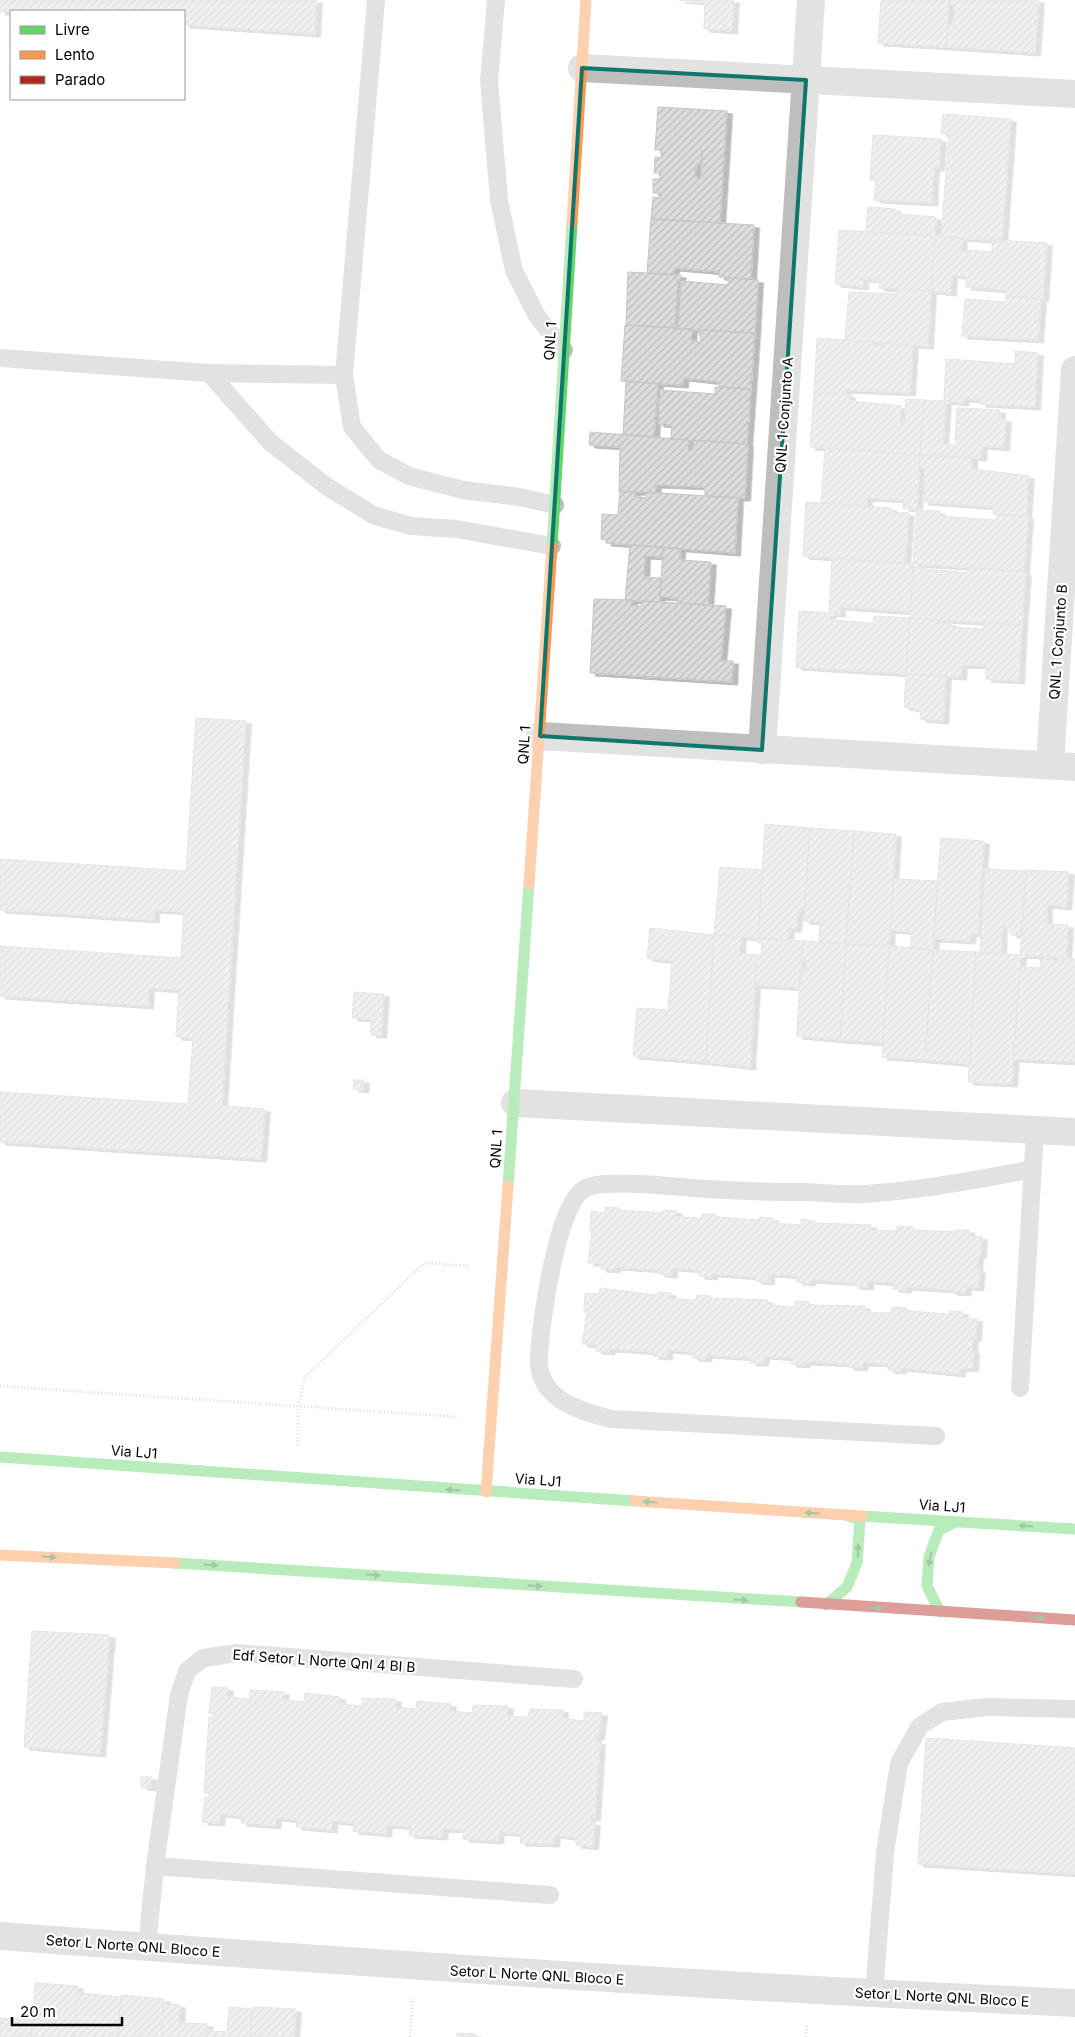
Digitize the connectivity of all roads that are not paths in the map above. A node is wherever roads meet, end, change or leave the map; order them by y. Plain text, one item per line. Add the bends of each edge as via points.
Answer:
1 (376, 0) edge
2 (496, 0) edge
3 (586, 0) edge
4 (812, 0) edge
5 (582, 68) junction
6 (806, 80) junction
7 (1075, 94) edge
8 (564, 350) junction
9 (0, 358) edge
10 (1075, 370) edge
11 (209, 373) junction
12 (344, 375) junction
13 (555, 506) junction
14 (552, 546) junction
15 (540, 736) junction
16 (762, 750) junction
17 (1063, 765) edge
18 (514, 1103) junction
19 (1035, 1130) junction
20 (1075, 1132) edge
21 (1033, 1169) junction
22 (1020, 1388) dead end
23 (936, 1436) dead end
24 (0, 1457) edge
25 (486, 1492) junction
26 (846, 1515) junction
27 (955, 1522) junction
28 (1075, 1529) edge
29 (0, 1555) edge
30 (826, 1605) junction
31 (940, 1612) junction
32 (1075, 1620) edge
33 (574, 1679) dead end
34 (1075, 1709) edge
35 (156, 1866) junction
36 (550, 1895) dead end
37 (0, 1936) edge
38 (147, 1947) junction
39 (874, 1994) junction
40 (1075, 2003) edge

1 - 12 lane
2 - 8 lane via 489,81 499,200 514,271 537,316
3 - 5 main road, QNL 1
4 - 6 street, QNL 1 Conjunto A
5 - 6 street
5 - 8 main road, QNL 1
6 - 7 street
6 - 16 street, QNL 1 Conjunto A
8 - 13 main road, QNL 1
9 - 11 lane
10 - 17 street, QNL 1 Conjunto B
11 - 12 lane
11 - 14 lane via 270,442 326,486 373,515 411,526 456,529
12 - 13 lane via 352,427 379,460 409,476 463,490 520,497
13 - 14 main road, QNL 1
14 - 15 main road, QNL 1
15 - 16 street
15 - 18 main road, QNL 1
16 - 17 street
18 - 19 street
18 - 25 main road, QNL 1
19 - 20 street
19 - 21 lane
21 - 22 lane
21 - 23 lane via 942,1186 864,1194 602,1183 583,1189 567,1210 558,1238 538,1366 559,1400 611,1419
25 -> 24 main road, Via LJ1
26 -> 25 main road, Via LJ1
26 - 27 main road, Via LJ1
30 -> 26 main road via 847,1587 857,1563 860,1520
28 -> 27 main road, Via LJ1
27 -> 31 main road via 939,1530 929,1557 926,1586
29 -> 30 main road via 295,1569
30 -> 31 main road
31 -> 32 main road
33 - 35 lane, Edf Setor L Norte Qnl 4 BI B via 237,1653 203,1658 186,1671 179,1695
34 - 39 lane via 986,1707 942,1712 920,1726 900,1763 885,1853
35 - 36 lane
35 - 38 lane, Edf Setor L Norte Qnl 4 BI B
37 - 38 street, Setor L Norte QNL Bloco E
38 - 39 street, Setor L Norte QNL Bloco E via 415,1967
39 - 40 street, Setor L Norte QNL Bloco E

